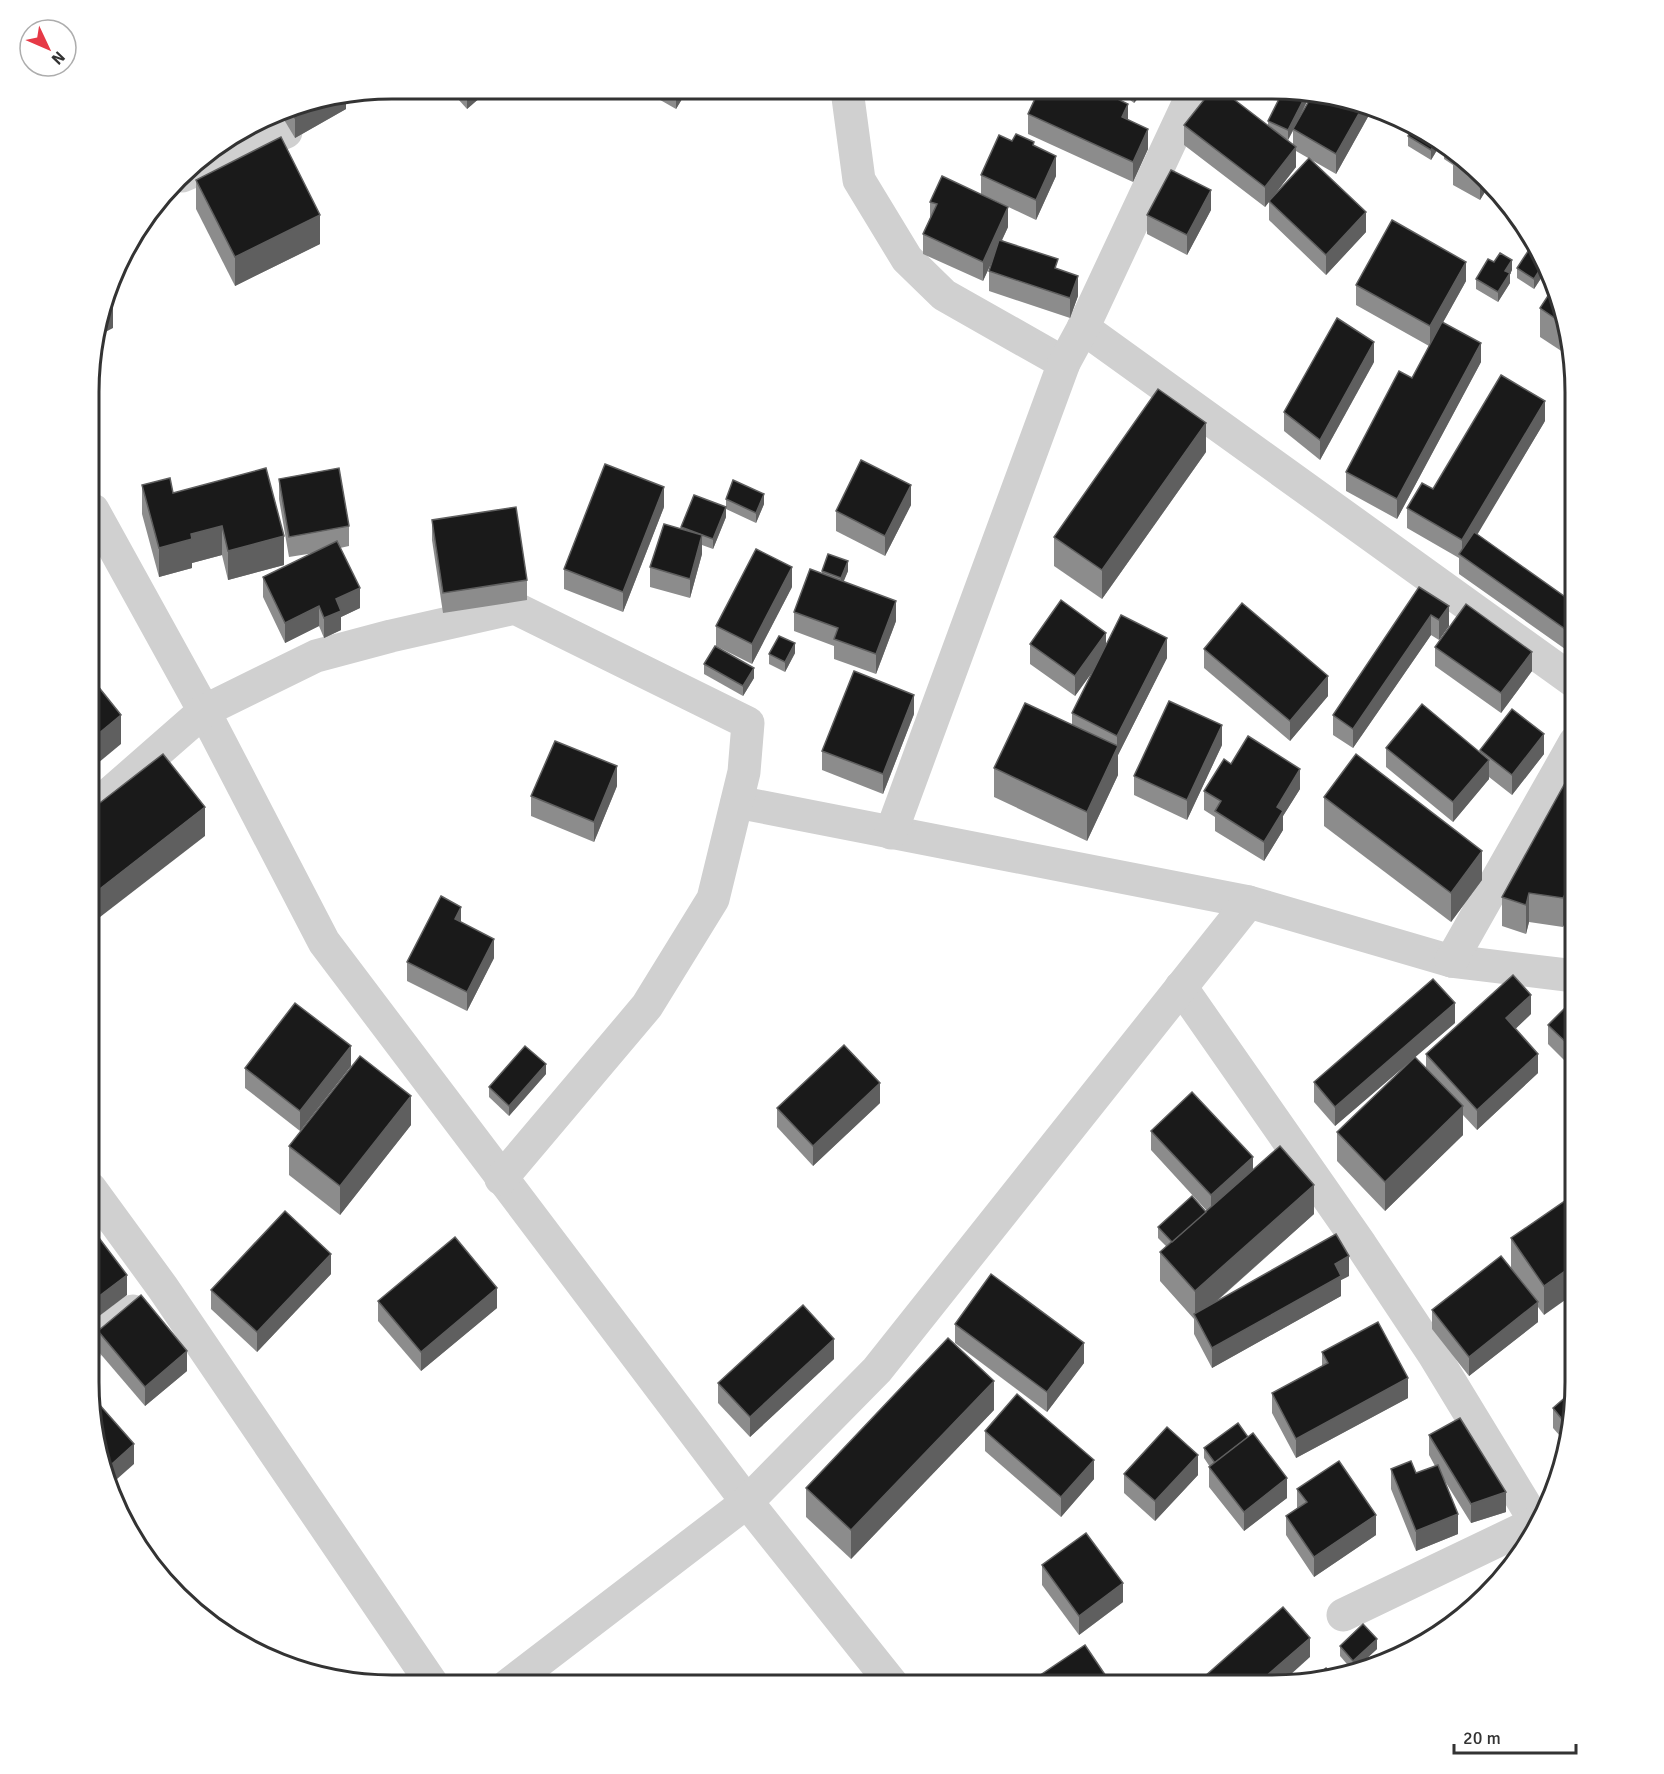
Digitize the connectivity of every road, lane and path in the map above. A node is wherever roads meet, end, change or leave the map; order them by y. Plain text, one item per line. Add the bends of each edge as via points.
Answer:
1 (848, 99) edge
2 (1190, 99) edge
3 (286, 132) dead end
4 (207, 165) edge
5 (1083, 328) junction
6 (1064, 363) junction
7 (99, 521) edge
8 (1565, 675) edge
9 (204, 711) junction
10 (1565, 760) edge
11 (736, 802) junction
12 (99, 803) edge
13 (891, 832) junction
14 (1249, 902) junction
15 (1451, 961) junction
16 (1565, 975) edge
17 (1180, 987) junction
18 (501, 1179) junction
19 (99, 1200) edge
20 (163, 1288) junction
21 (99, 1336) edge
22 (747, 1502) junction
23 (1532, 1517) edge
24 (1524, 1531) edge
25 (1343, 1615) dead end
26 (426, 1675) edge
27 (521, 1675) edge
28 (885, 1675) edge

1 - 6 street via 859,180 907,259 944,295
2 - 5 street
3 - 4 street
5 - 6 street
5 - 8 street
6 - 13 street
7 - 9 street
9 - 11 street via 316,656 515,608 748,723 744,772
9 - 12 street
9 - 18 street via 324,942
10 - 15 street
11 - 13 street
11 - 18 street via 713,899 647,1006
13 - 14 street
14 - 15 street
14 - 17 street
15 - 16 street
17 - 22 street via 877,1370
17 - 23 street via 1434,1354
18 - 22 street
19 - 20 street
20 - 21 street
20 - 26 street
22 - 27 street
22 - 28 street
24 - 25 street

